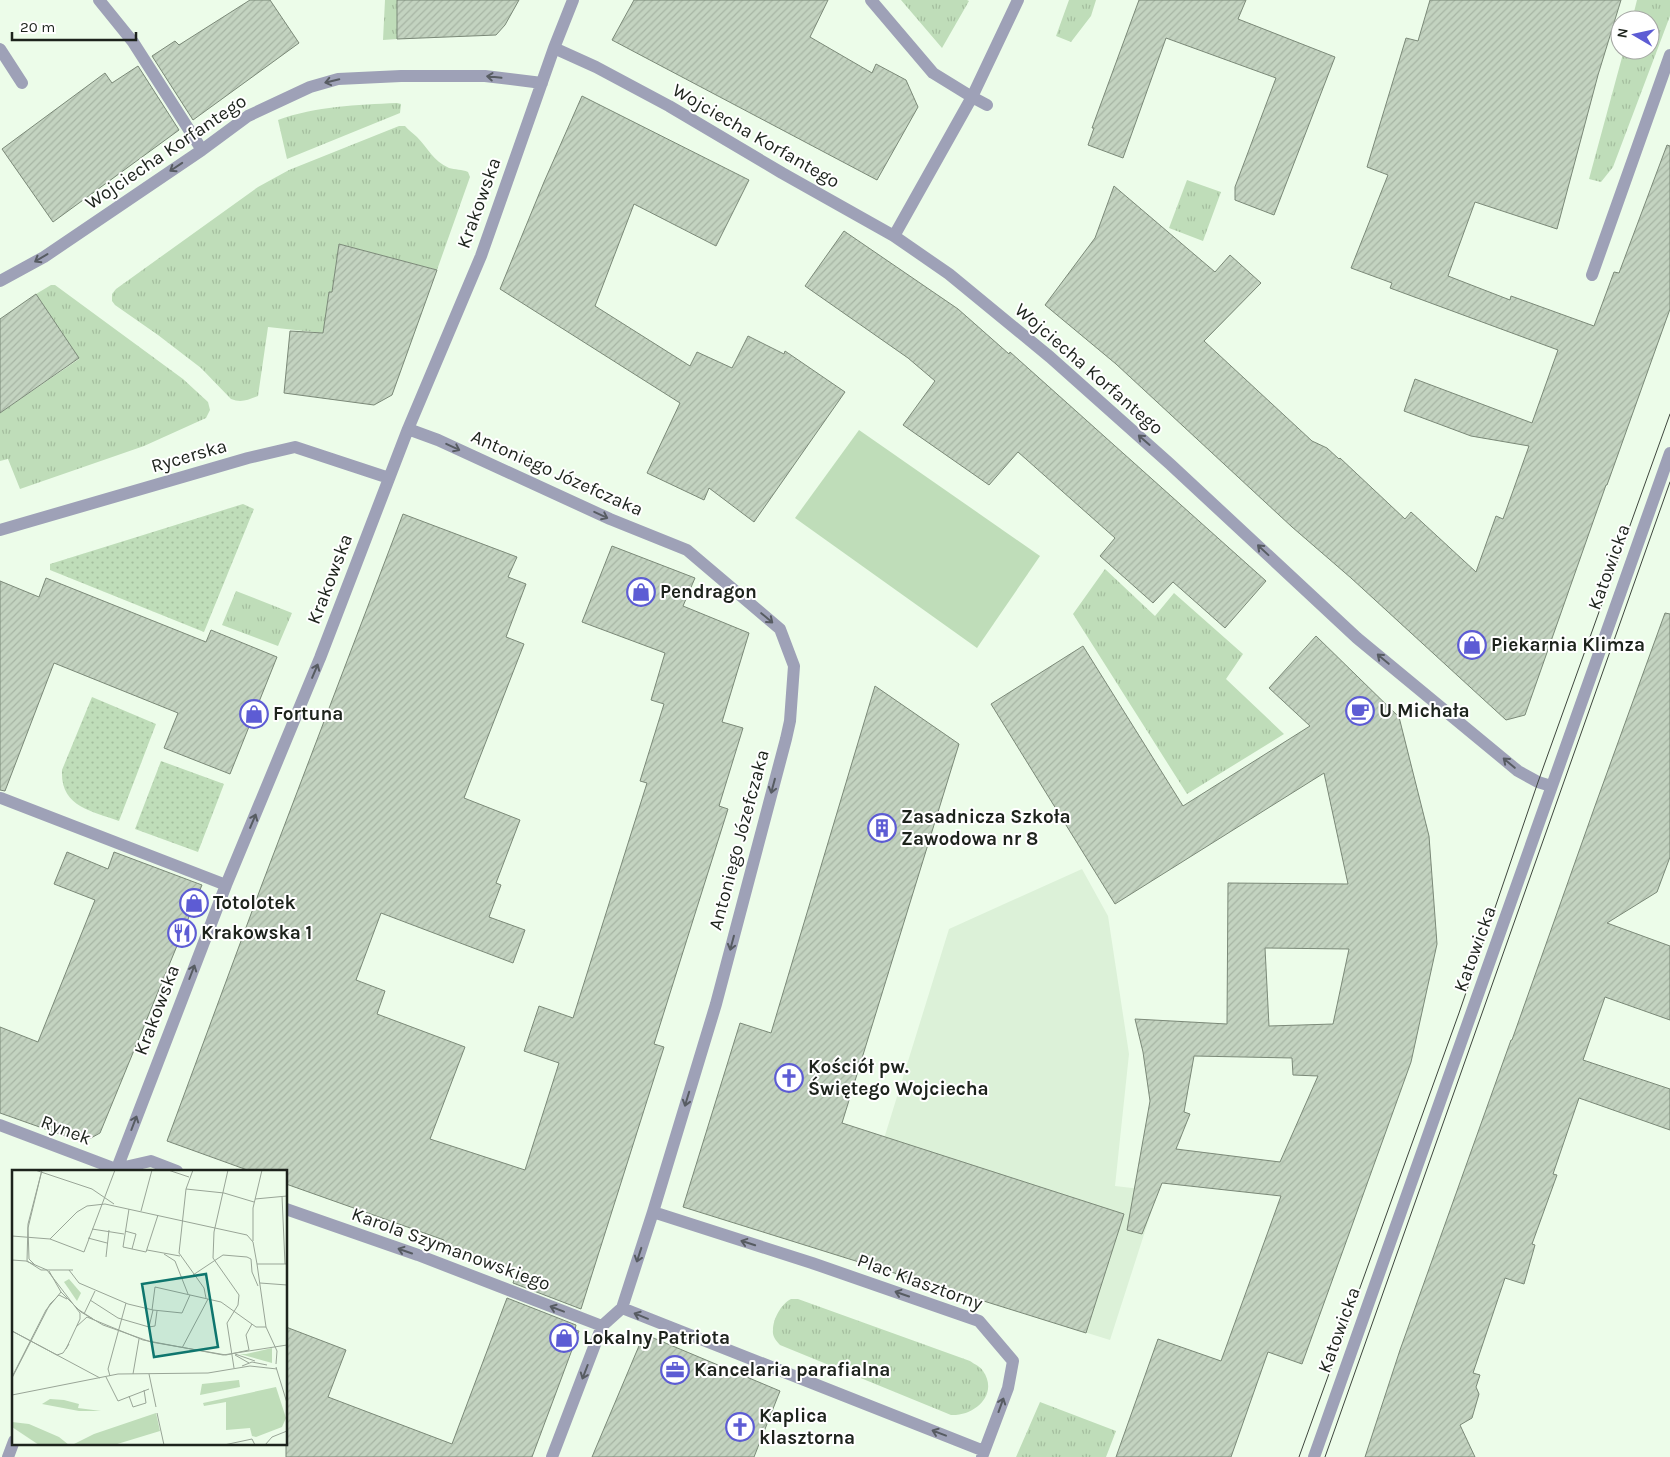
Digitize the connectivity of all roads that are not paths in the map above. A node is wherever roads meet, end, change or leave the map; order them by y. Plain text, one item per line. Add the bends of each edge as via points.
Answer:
1 (99, 0) edge
2 (573, 0) edge
3 (871, 0) edge
4 (1018, 0) edge
5 (554, 48) junction
6 (0, 49) edge
7 (1670, 55) edge
8 (22, 83) dead end
9 (542, 83) junction
10 (972, 97) junction
11 (987, 105) dead end
12 (202, 150) junction
13 (894, 236) junction
14 (1592, 275) dead end
15 (0, 282) edge
16 (408, 429) junction
17 (1670, 452) edge
18 (389, 478) junction
19 (0, 530) edge
20 (1551, 786) junction
21 (1, 798) dead end
22 (226, 885) junction
23 (0, 1125) edge
24 (116, 1170) edge
25 (175, 1170) edge
26 (288, 1210) edge
27 (653, 1212) junction
28 (622, 1308) junction
29 (602, 1326) junction
30 (13, 1444) edge
31 (983, 1454) edge
32 (8, 1457) edge
33 (552, 1457) edge
34 (1314, 1457) edge

1 - 12 street via 133,42
2 - 5 street, Krakowska
3 - 10 street via 934,73
4 - 10 street
5 - 9 street, Krakowska
5 - 13 street, Wojciecha Korfantego via 669,106
6 - 8 street
7 - 14 street
9 -> 12 street, Wojciecha Korfantego via 485,76 338,79 310,87 248,116
9 - 16 street, Krakowska via 481,256
10 - 11 street
10 - 13 street
12 -> 15 street, Wojciecha Korfantego via 44,257
20 -> 13 street, Wojciecha Korfantego via 1518,771 1357,638 1050,357 949,274
16 - 18 street, Krakowska
16 -> 27 street, Antoniego Józefczaka via 687,550 780,629 794,666 786,739 716,1004
17 - 20 street, Katowicka
18 - 19 street, Rycerska via 295,448 248,458
22 -> 18 street, Krakowska via 320,658
20 - 34 street, Katowicka
21 - 22 street
24 -> 22 street, Krakowska
23 - 24 street, Rynek
24 - 25 street via 151,1161
29 -> 26 street, Karola Szymanowskiego via 418,1255
27 -> 28 street, Antoniego Józefczaka
31 -> 27 street, Plac Klasztorny via 1008,1388 1013,1361 979,1320
28 - 29 street
31 -> 28 street, Plac Klasztorny
29 -> 33 street
30 - 32 street

